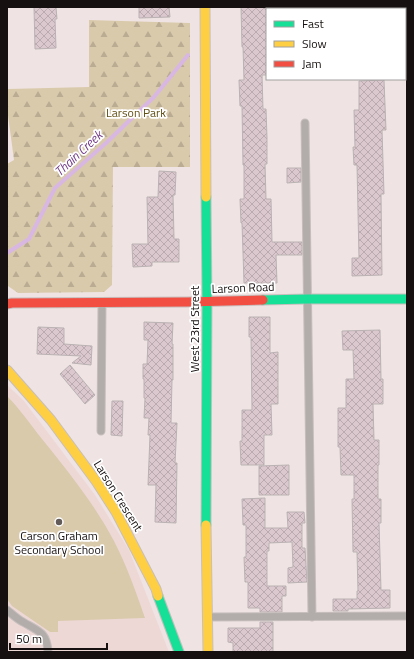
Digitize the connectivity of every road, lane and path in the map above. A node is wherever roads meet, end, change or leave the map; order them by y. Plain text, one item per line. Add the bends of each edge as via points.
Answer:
1 (205, 7) edge
2 (305, 123) dead end
3 (308, 299) junction
4 (407, 299) edge
5 (207, 302) junction
6 (102, 303) junction
7 (7, 304) edge
8 (7, 370) edge
9 (101, 431) dead end
10 (7, 610) edge
11 (407, 616) edge
12 (312, 617) junction
13 (208, 618) junction
14 (48, 652) edge
15 (179, 652) edge
16 (208, 652) edge

1 - 5 street, West 23rd Street
2 - 3 lane
3 - 4 street, Larson Road
3 - 5 street, Larson Road
3 - 12 lane
5 - 6 street, Larson Road
5 - 13 street, West 23rd Street
6 - 7 street, Larson Road
6 - 9 lane
8 - 15 street, Larson Crescent via 51,420 116,512 156,589
10 - 14 lane via 44,634
11 - 12 lane
12 - 13 lane
13 - 16 street, West 23rd Street

